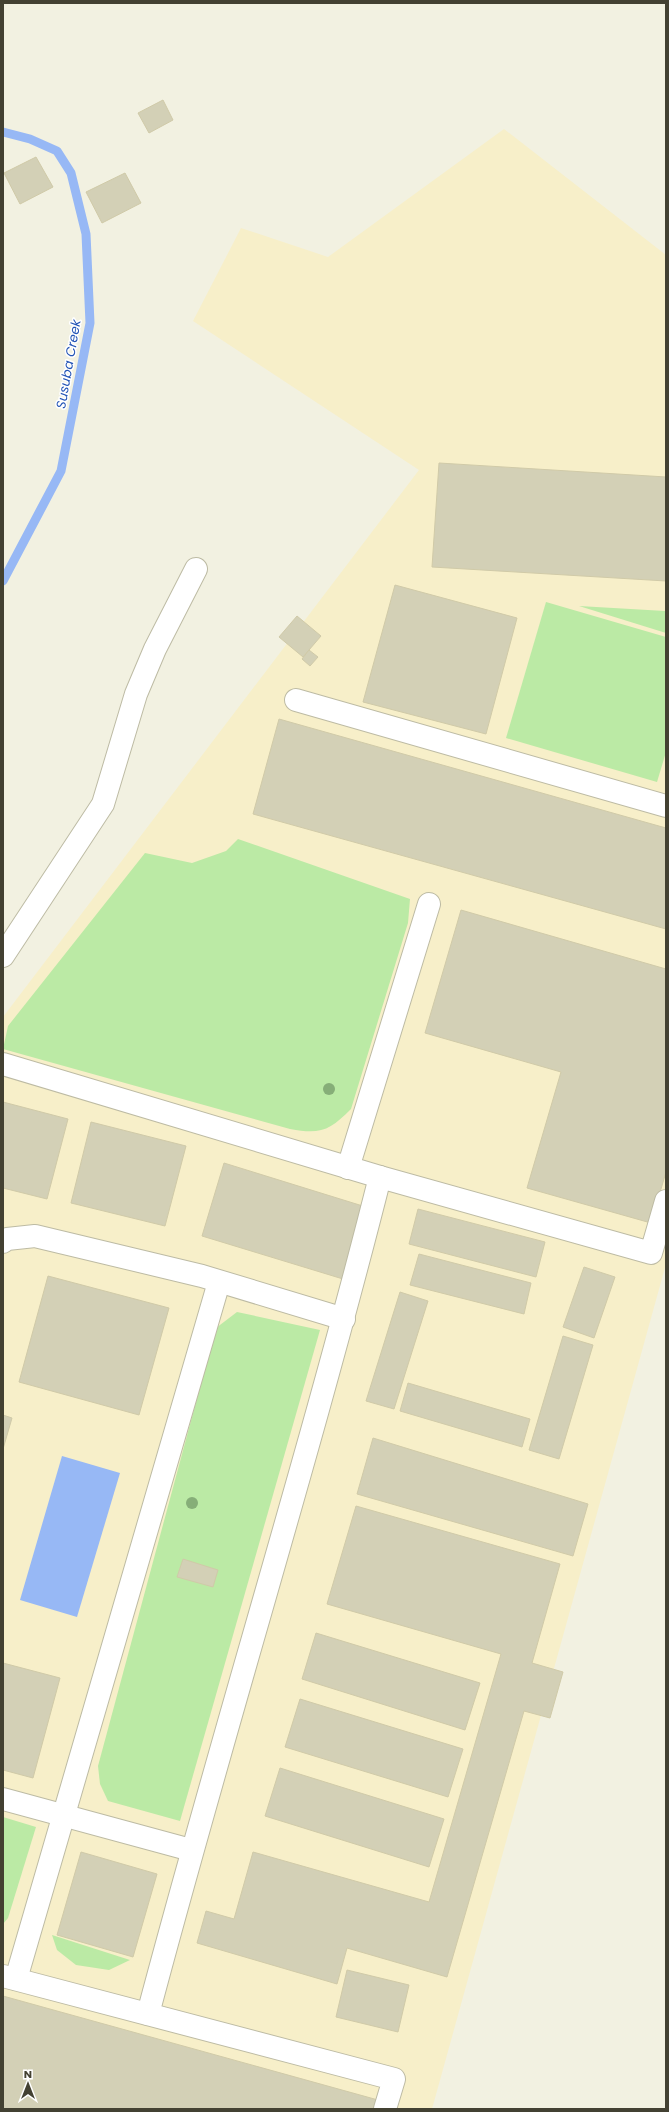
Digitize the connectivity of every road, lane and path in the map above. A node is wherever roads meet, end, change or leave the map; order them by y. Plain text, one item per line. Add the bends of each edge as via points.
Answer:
1 (196, 569) dead end
2 (296, 700) dead end
3 (666, 806) edge
4 (429, 904) dead end
5 (3, 956) edge
6 (3, 1064) edge
7 (348, 1168) junction
8 (380, 1177) junction
9 (666, 1201) edge
10 (3, 1242) edge
11 (219, 1282) junction
12 (344, 1319) junction
13 (3, 1799) edge
14 (62, 1815) junction
15 (191, 1850) junction
16 (9, 1977) edge
17 (148, 2014) junction
18 (386, 2109) edge

1 - 5 street via 136,694 104,804
2 - 3 street
4 - 7 street
6 - 7 street
7 - 8 street
8 - 9 street via 651,1253
8 - 12 street
10 - 11 street via 7,1239 34,1236
11 - 12 street
11 - 14 street
12 - 15 street
13 - 14 street
14 - 15 street
14 - 16 street
15 - 17 street
16 - 17 street
17 - 18 street via 394,2079

